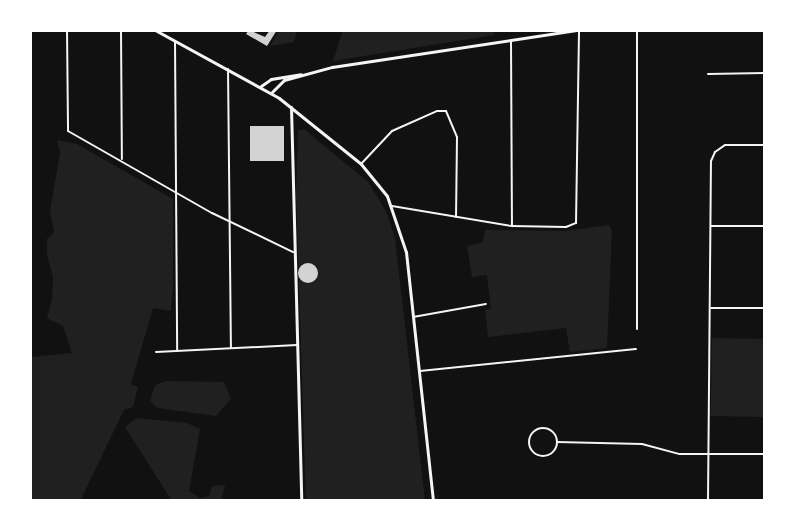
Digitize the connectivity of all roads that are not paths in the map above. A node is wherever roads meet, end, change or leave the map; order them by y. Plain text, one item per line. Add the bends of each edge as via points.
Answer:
1 (67, 30) edge
2 (121, 30) edge
3 (155, 30) edge
4 (579, 30) edge
5 (637, 30) edge
6 (175, 41) junction
7 (511, 41) junction
8 (228, 69) junction
9 (765, 73) edge
10 (303, 74) junction
11 (708, 74) dead end
12 (261, 86) junction
13 (271, 93) junction
14 (291, 107) junction
15 (765, 145) edge
16 (122, 160) junction
17 (361, 164) junction
18 (174, 190) junction
19 (393, 206) junction
20 (456, 218) junction
21 (227, 221) junction
22 (512, 226) junction
23 (711, 226) junction
24 (765, 226) edge
25 (295, 252) junction
26 (486, 304) dead end
27 (710, 308) junction
28 (765, 308) edge
29 (413, 317) junction
30 (637, 329) dead end
31 (297, 345) junction
32 (231, 348) junction
33 (636, 349) dead end
34 (177, 351) junction
35 (156, 352) dead end
36 (420, 372) junction
37 (557, 442) junction
38 (709, 454) junction
39 (765, 454) edge
40 (301, 501) edge
41 (433, 501) edge
42 (708, 501) edge

1 - 16 street via 68,130
2 - 16 street
3 - 6 street
4 - 7 street
4 - 22 street via 578,216 574,225
5 - 30 street
6 - 8 street
6 - 18 street
7 - 10 street
7 - 22 street
8 - 12 street
8 - 21 street
9 - 11 street
10 - 12 street via 271,79
10 - 13 street via 279,83
12 - 13 street
13 - 14 street
14 - 17 street
14 - 25 street
15 - 23 street via 725,145 713,155
16 - 18 street
17 - 19 street
17 - 20 street via 393,131 437,111 446,111 457,137
18 - 21 street
18 - 34 street
19 - 20 street
19 - 29 street via 404,242
20 - 22 street
21 - 25 street
21 - 32 street
23 - 24 street
23 - 27 street
25 - 31 street
26 - 29 street
27 - 28 street
27 - 38 street
29 - 36 street
31 - 32 street
31 - 40 street
32 - 34 street
33 - 36 street
34 - 35 street
36 - 41 street
37 - 37 street via 552,431 541,428 531,434 529,443 534,453 545,457 553,453
37 - 38 street via 642,444 680,454
38 - 39 street
38 - 42 street

